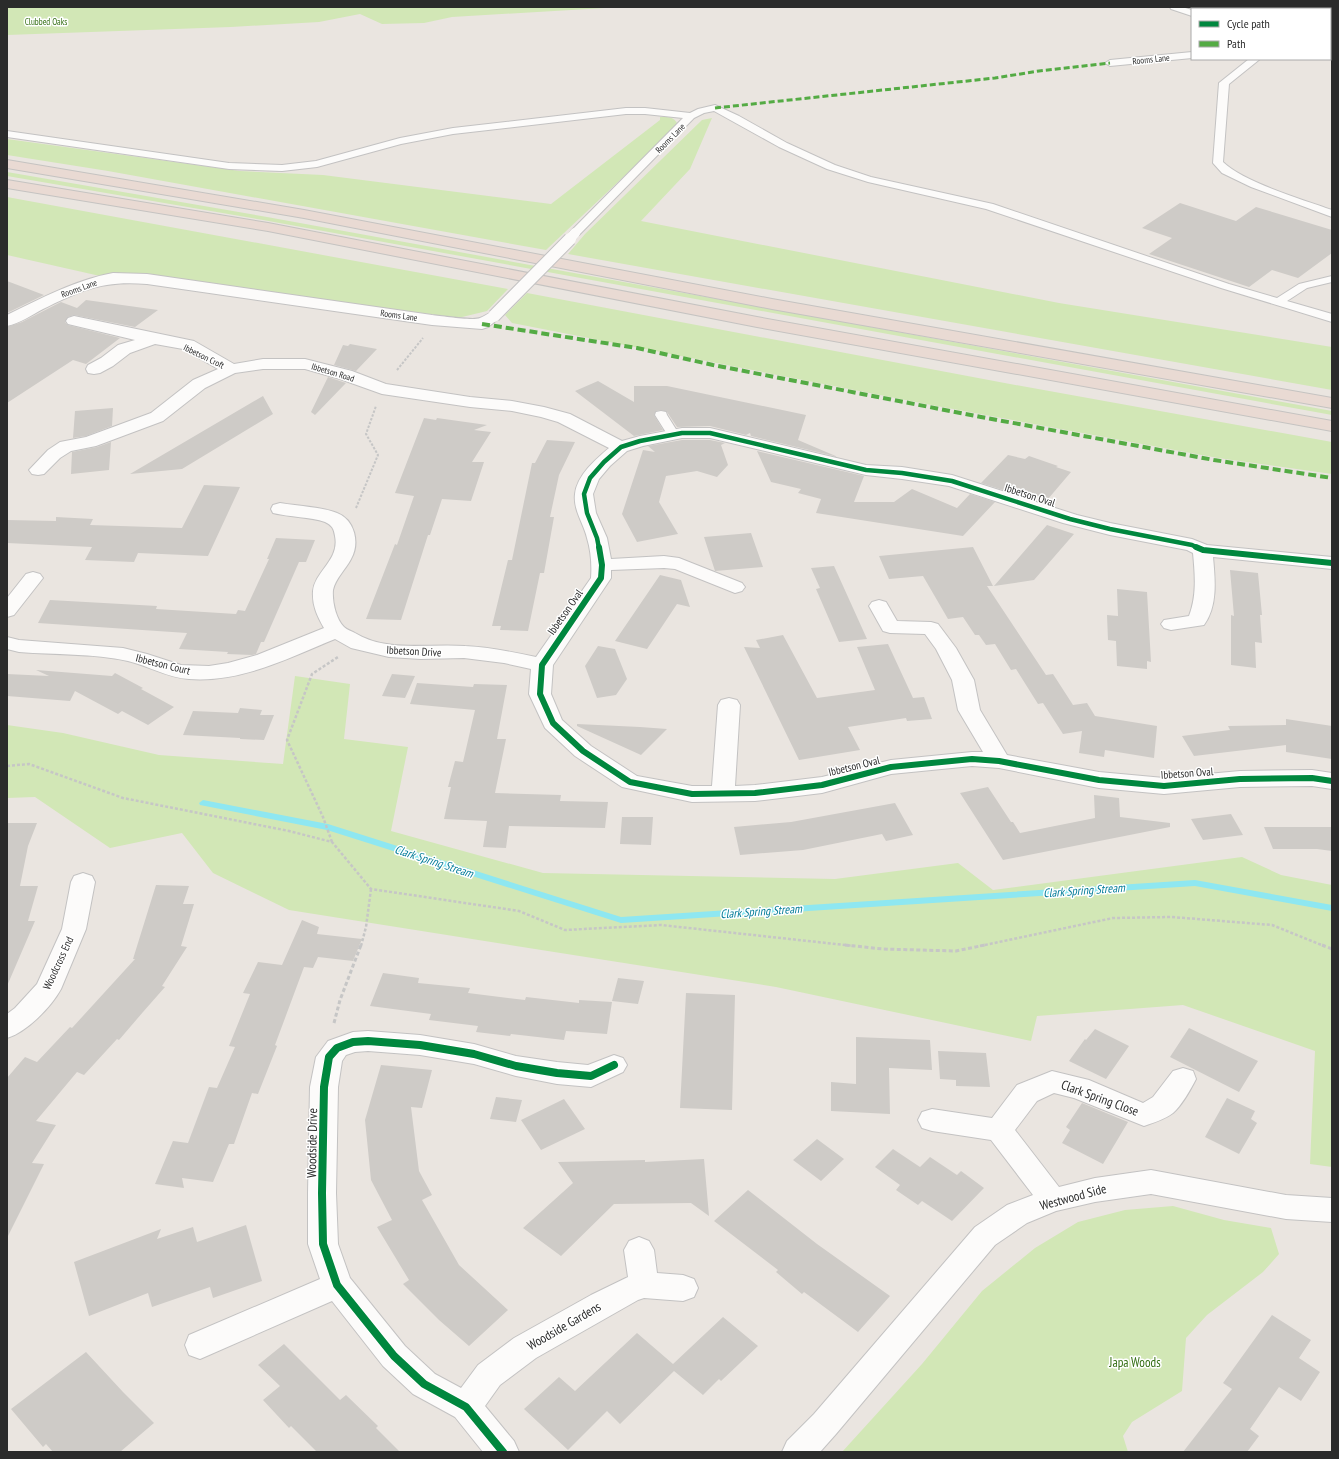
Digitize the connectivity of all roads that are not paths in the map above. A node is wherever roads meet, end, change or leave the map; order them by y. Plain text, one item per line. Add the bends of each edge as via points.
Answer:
1 (1174, 7) edge
2 (1191, 13) edge
3 (1191, 55) edge
4 (1254, 60) edge
5 (1110, 64) dead end
6 (691, 116) junction
7 (7, 134) edge
8 (7, 164) edge
9 (7, 184) edge
10 (1332, 214) edge
11 (1332, 279) edge
12 (1278, 302) junction
13 (494, 316) joint
14 (1332, 318) edge
15 (7, 321) edge
16 (74, 321) dead end
17 (154, 340) junction
18 (94, 369) dead end
19 (231, 369) junction
20 (1332, 403) edge
21 (661, 415) dead end
22 (1332, 426) edge
23 (673, 434) junction
24 (621, 448) junction
25 (38, 470) dead end
26 (280, 509) dead end
27 (1203, 550) junction
28 (1332, 563) edge
29 (602, 565) junction
30 (32, 578) dead end
31 (735, 588) dead end
32 (879, 606) dead end
33 (7, 611) edge
34 (1171, 624) dead end
35 (336, 631) junction
36 (7, 643) edge
37 (542, 665) junction
38 (730, 705) dead end
39 (999, 761) junction
40 (1332, 781) edge
41 (723, 793) junction
42 (83, 882) dead end
43 (7, 1028) edge
44 (614, 1065) dead end
45 (1183, 1079) dead end
46 (932, 1120) dead end
47 (999, 1130) junction
48 (1053, 1200) junction
49 (1332, 1210) edge
50 (639, 1250) dead end
51 (337, 1285) junction
52 (644, 1285) junction
53 (683, 1288) dead end
54 (200, 1345) dead end
55 (466, 1407) junction
56 (503, 1452) edge
57 (798, 1452) edge

1 - 2 lane
3 - 5 lane, Rooms Lane
4 - 10 lane via 1224,83 1218,163 1226,171 1248,182
6 - 7 lane via 626,111 453,131 317,164 282,168 229,166
6 - 12 lane, Rooms Lane via 715,108 831,168 868,179 989,206
6 - 13 lane, Rooms Lane, bridge
8 - 20 highway via 304,214 772,304
9 - 22 highway via 268,227 757,322
11 - 12 lane via 1303,286
12 - 14 lane
13 - 15 street, Rooms Lane via 482,324 432,320 147,279 113,278 63,294
16 - 17 street, Ibbetson Croft
17 - 18 street, Ibbetson Croft via 124,349
17 - 19 street, Ibbetson Croft via 188,346
19 - 24 street, Ibbetson Road via 263,364 305,364 382,388 544,412 564,418
19 - 25 street, Ibbetson Road via 199,384 157,417 90,442 66,446
21 - 23 lane
23 - 24 street, Ibbetson Oval
23 - 27 street, Ibbetson Oval via 710,432 866,470 952,481 1070,519 1192,545
24 - 29 street, Ibbetson Oval via 590,478 584,494 587,514 598,538
26 - 35 street, Ibbetson Drive via 347,519 342,558 323,590 325,612
27 - 28 street, Ibbetson Oval
27 - 34 street via 1206,589 1197,621
29 - 31 street via 664,562 679,564
29 - 37 street, Ibbetson Oval via 601,578
30 - 33 street
32 - 39 street via 890,626 931,628 946,648 963,680 969,710
35 - 36 street, Ibbetson Court via 270,659 233,670 190,673 124,654
35 - 37 street, Ibbetson Drive via 358,644 389,651 464,652
37 - 41 street, Ibbetson Oval via 540,694 554,724 583,751 630,782 692,794
38 - 41 street
39 - 40 street, Ibbetson Oval via 1099,780 1164,786 1240,779 1312,778
39 - 41 street, Ibbetson Oval via 972,759 891,767 822,785 754,793
42 - 43 street, Woodcross End via 74,928 48,989 24,1015
44 - 51 street, Woodside Drive via 591,1076 516,1066 474,1054 420,1045 368,1041 353,1042 337,1048 329,1057 324,1087 322,1141 324,1244
45 - 47 street, Clark Spring Close via 1163,1105 1144,1115 1079,1088 1052,1082 1027,1093
46 - 47 street
47 - 48 street
48 - 49 street, Westwood Side via 1095,1190 1151,1182 1286,1207
48 - 57 street, Westwood Side via 1018,1214 985,1236 825,1424
50 - 52 street
51 - 54 street
51 - 55 street, Woodside Drive via 394,1356 424,1384
52 - 53 street, Woodside Gardens
52 - 55 street, Woodside Gardens via 609,1300 525,1348 489,1375
55 - 56 street, Woodside Drive

